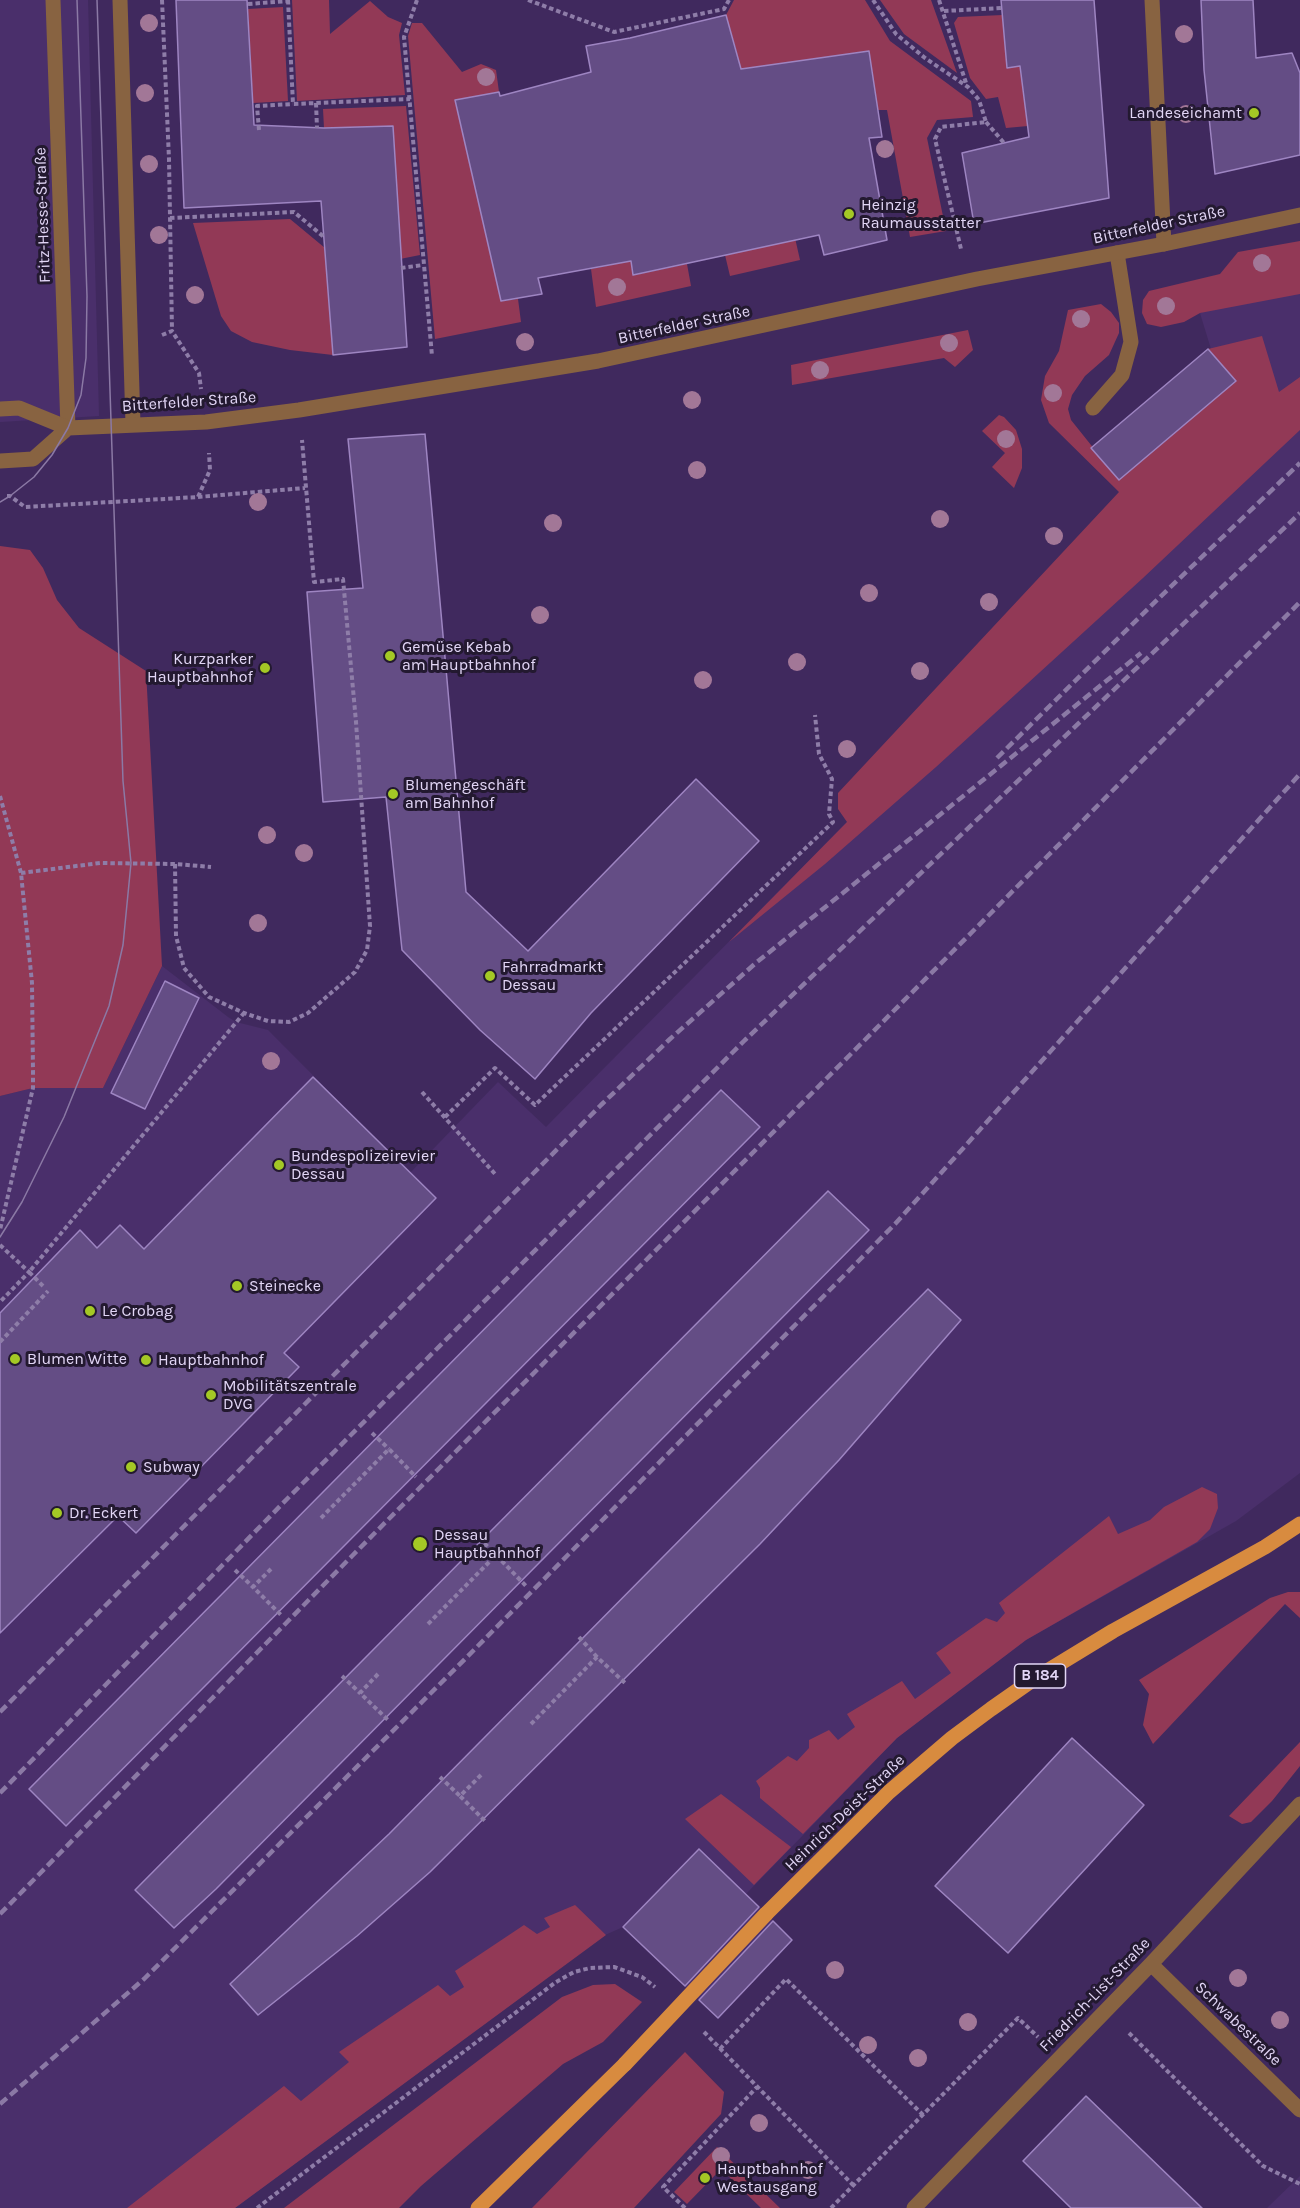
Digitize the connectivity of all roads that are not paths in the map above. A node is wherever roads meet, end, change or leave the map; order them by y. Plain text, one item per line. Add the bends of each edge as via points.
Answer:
1 (53, 0) edge
2 (120, 0) edge
3 (1152, 0) edge
4 (1300, 214) edge
5 (1164, 243) junction
6 (1117, 253) junction
7 (1093, 408) dead end
8 (0, 409) edge
9 (133, 424) junction
10 (68, 428) junction
11 (0, 461) edge
12 (1300, 1524) edge
13 (1300, 1804) edge
14 (1151, 1964) junction
15 (1300, 2110) edge
16 (478, 2208) edge
17 (914, 2208) edge

1 - 10 street, Fritz-Hesse-Straße
2 - 9 street
3 - 5 street
4 - 5 street, Bitterfelder Straße
5 - 6 street, Bitterfelder Straße
6 - 7 street via 1131,342 1122,375
6 - 9 street, Bitterfelder Straße via 598,362 300,410 206,422
8 - 10 street, Bitterfelder Straße via 19,408
9 - 10 street, Bitterfelder Straße
10 - 11 street via 33,459
12 - 16 main road, Heinrich-Deist-Straße / B 184, bridge via 1031,1681 952,1738 889,1792 766,1914 625,2064
13 - 14 street, Friedrich-List-Straße
14 - 15 street, Schwabestraße
14 - 17 street, Friedrich-List-Straße

